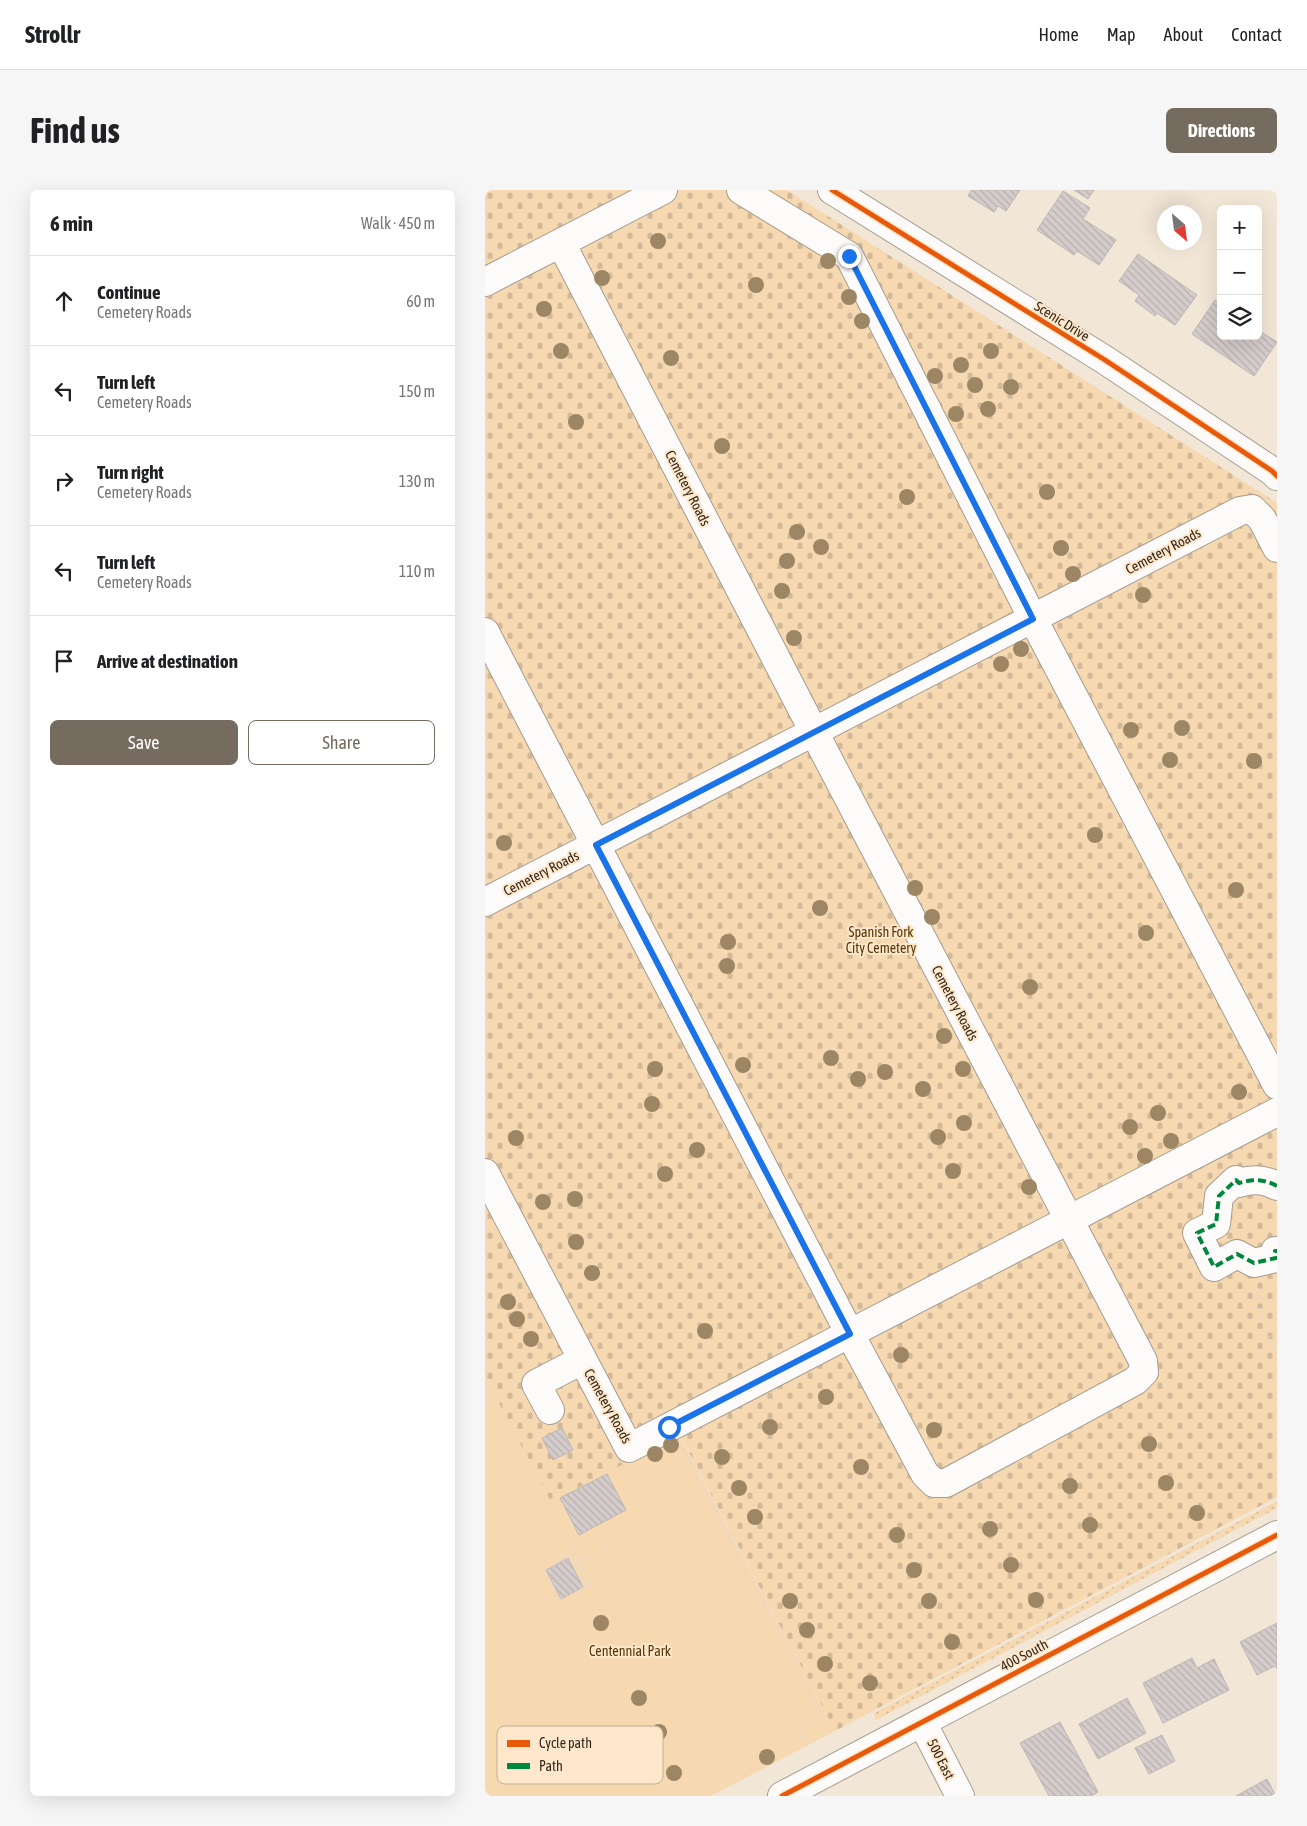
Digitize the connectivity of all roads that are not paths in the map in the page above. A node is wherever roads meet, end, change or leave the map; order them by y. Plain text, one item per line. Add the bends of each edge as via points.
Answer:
1 (663, 190) edge
2 (741, 190) edge
3 (832, 190) edge
4 (561, 243) junction
5 (485, 282) edge
6 (1277, 476) edge
7 (1277, 548) edge
8 (1033, 619) junction
9 (485, 632) edge
10 (814, 732) junction
11 (596, 845) junction
12 (485, 902) edge
13 (1277, 1085) edge
14 (1277, 1112) edge
15 (485, 1173) edge
16 (1277, 1186) edge
17 (1069, 1221) junction
18 (1277, 1251) edge
19 (850, 1334) junction
20 (582, 1360) junction
21 (550, 1410) dead end
22 (1277, 1535) edge
23 (922, 1722) junction
24 (782, 1796) edge
25 (960, 1796) edge

1 - 4 street
2 - 8 street via 849,256
3 - 6 street, Scenic Drive via 1105,360
4 - 5 street
4 - 10 street, Cemetery Roads
7 - 8 street, Cemetery Roads via 1262,519 1252,509 1240,511
8 - 10 street, Cemetery Roads
8 - 13 street
9 - 11 street, Cemetery Roads
10 - 11 street, Cemetery Roads
10 - 17 street, Cemetery Roads
11 - 12 street, Cemetery Roads
11 - 19 street, Cemetery Roads
14 - 17 street, Cemetery Roads
15 - 20 street, Cemetery Roads
16 - 18 street via 1263,1180 1239,1183 1236,1180 1219,1196 1215,1224 1197,1233 1214,1266 1237,1254 1254,1263 1276,1258
17 - 19 street, Cemetery Roads
17 - 19 street via 1143,1361 1144,1372 1135,1381 946,1483 933,1483 925,1474
19 - 20 street, Cemetery Roads via 629,1448
20 - 21 street via 536,1384
22 - 23 street, 400 South
23 - 24 street, 400 South
23 - 25 street, 500 East

